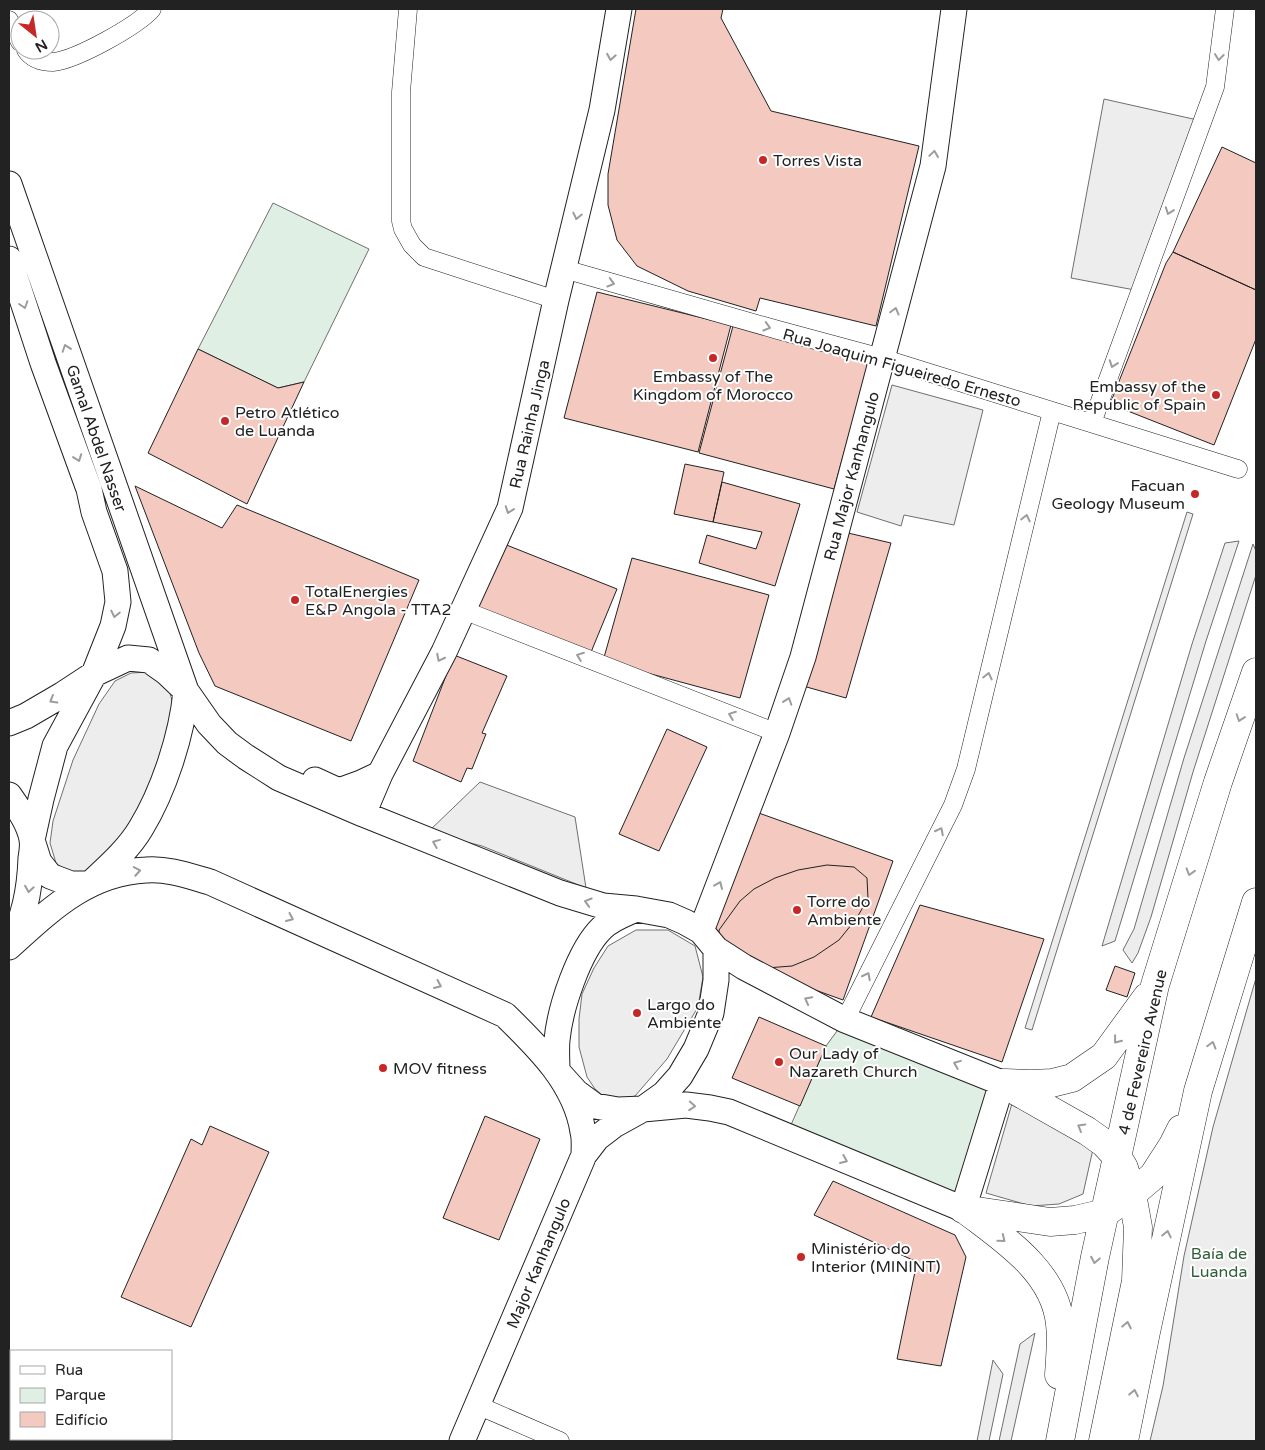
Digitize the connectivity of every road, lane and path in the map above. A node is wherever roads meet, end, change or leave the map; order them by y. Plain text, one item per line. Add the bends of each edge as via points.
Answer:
1 (152, 9) edge
2 (408, 9) edge
3 (619, 9) edge
4 (954, 9) edge
5 (1225, 9) edge
6 (38, 60) edge
7 (9, 184) edge
8 (9, 259) edge
9 (564, 269) junction
10 (556, 300) junction
11 (882, 358) junction
12 (1052, 411) junction
13 (1092, 423) junction
14 (1238, 469) dead end
15 (136, 552) junction
16 (463, 610) junction
17 (1256, 672) edge
18 (94, 674) junction
19 (186, 691) junction
20 (9, 723) edge
21 (777, 733) junction
22 (380, 774) junction
23 (9, 795) edge
24 (363, 814) junction
25 (32, 840) junction
26 (90, 884) junction
27 (1256, 902) edge
28 (636, 909) junction
29 (709, 940) junction
30 (9, 946) edge
31 (1155, 986) junction
32 (845, 1020) junction
33 (557, 1071) junction
34 (1002, 1082) junction
35 (1198, 1091) junction
36 (643, 1110) junction
37 (584, 1155) junction
38 (1118, 1158) junction
39 (1132, 1194) junction
40 (964, 1209) junction
41 (1105, 1213) junction
42 (477, 1405) junction
43 (462, 1441) edge
44 (560, 1441) edge
45 (1059, 1441) edge
46 (1103, 1441) edge
47 (1124, 1441) edge

1 - 6 street via 130,26 81,54 54,62
2 - 10 street via 401,92 400,206 403,229 424,257
3 -> 9 main road, Rua Rainha Jinga via 602,110
11 -> 4 main road, Rua Major Kanhangulo via 933,166
5 -> 13 street via 1215,87
15 -> 7 main road, Gamal Abdel Nasser
8 -> 18 main road, Gamal Abdel Nasser via 115,571 118,602
9 - 10 main road, Rua Rainha Jinga
9 -> 11 street, Rua Joaquim Figueiredo Ernesto
10 -> 16 main road, Rua Rainha Jinga via 510,508
11 - 12 street, Rua Joaquim Figueiredo Ernesto
21 -> 11 main road, Rua Major Kanhangulo via 803,658
12 - 13 street, Rua Joaquim Figueiredo Ernesto
32 -> 12 street via 953,805 966,769
13 - 14 street, Rua Joaquim Figueiredo Ernesto
15 - 19 main road, Gamal Abdel Nasser
15 - 22 main road via 175,620 198,681 228,728 285,766 339,790
21 -> 16 street
16 -> 22 main road, Rua Rainha Jinga
17 -> 31 main road, 4 de Fevereiro Avenue
18 - 19 main road via 128,658 149,660
18 -> 20 main road
18 - 25 main road, Gamal Abdel Nasser via 55,746
19 - 24 main road via 226,743 246,757 279,778
19 - 26 main road via 179,733 157,798 141,829 118,858
29 -> 21 main road, Rua Major Kanhangulo
22 - 24 main road, Rua Rainha Jinga
23 - 25 main road
28 -> 24 main road via 603,906 560,893
25 - 26 main road via 39,862 50,876 71,884
25 -> 30 main road via 28,896
26 - 30 main road via 49,911
26 -> 33 main road via 147,870 180,873 210,882 505,1015
35 -> 27 main road
28 - 29 main road via 669,915
28 - 33 main road via 604,926 592,940 578,967 564,1003 557,1040
32 -> 29 main road via 744,967
29 - 36 main road via 716,980 710,1013 696,1049 680,1076
31 -> 34 main road via 1104,1056 1072,1078 1052,1083
31 - 38 main road, 4 de Fevereiro Avenue
34 -> 32 main road
33 - 36 main road via 576,1092 595,1106
33 - 37 main road via 578,1112 584,1132
38 -> 34 main road via 1087,1130
34 - 40 main road
35 - 39 main road via 1173,1146 1153,1176
47 -> 35 main road
36 - 37 main road, Major Kanhangulo via 614,1125 597,1138
36 -> 40 main road via 686,1105 729,1112
37 - 42 main road, Major Kanhangulo
38 - 39 main road
38 - 41 main road, 4 de Fevereiro Avenue
39 - 41 main road
46 -> 39 main road via 1136,1281 1138,1227
40 - 41 main road via 1050,1222
40 -> 45 main road via 1035,1267 1055,1299 1060,1324
41 -> 45 main road, 4 de Fevereiro Avenue
42 - 43 main road, Major Kanhangulo
42 - 44 street

